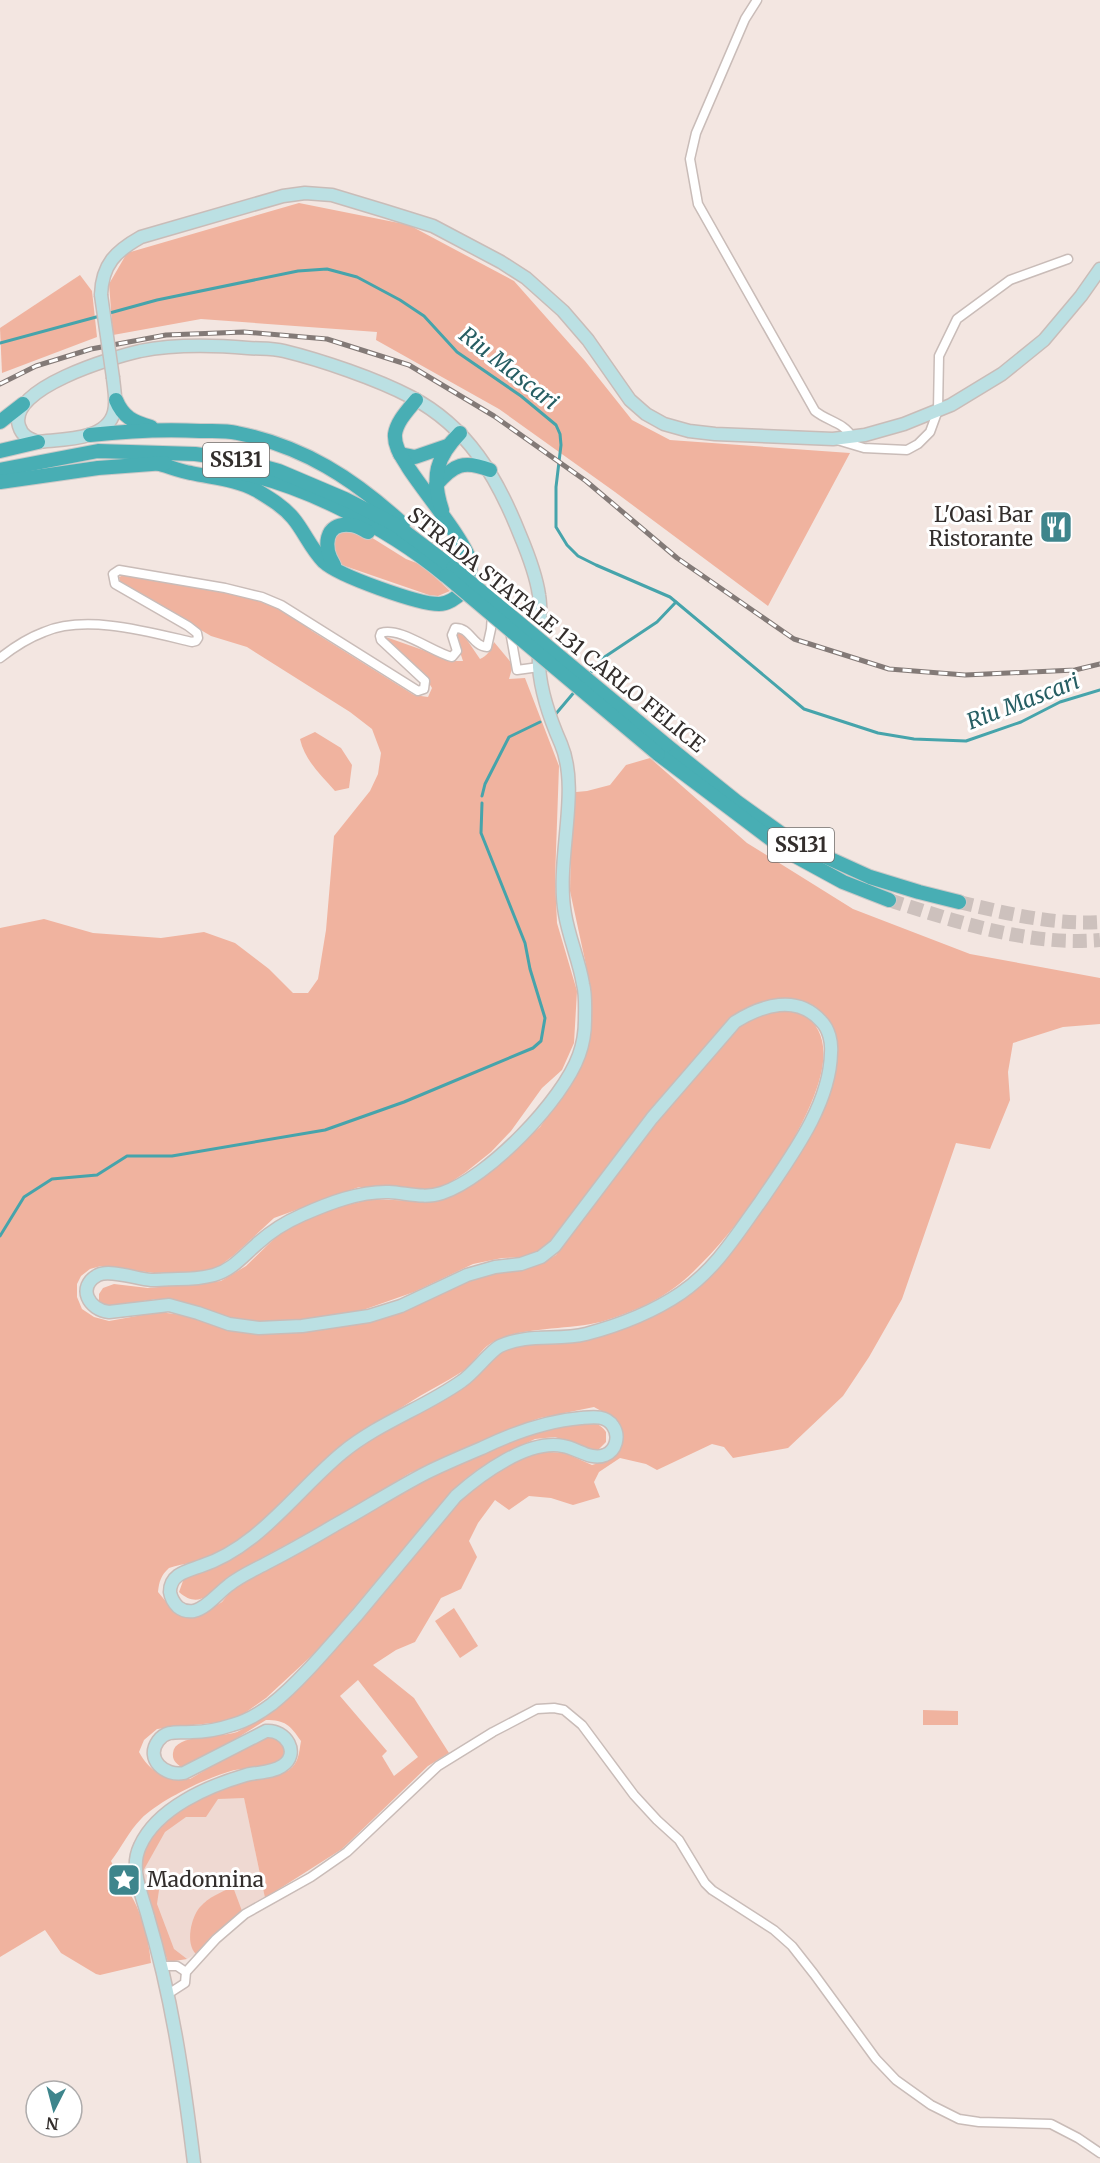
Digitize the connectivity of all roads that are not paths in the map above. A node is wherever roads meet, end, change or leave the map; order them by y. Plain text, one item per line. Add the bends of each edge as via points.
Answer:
1 (758, 0) edge
2 (1068, 259) dead end
3 (1100, 269) edge
4 (416, 399) junction
5 (116, 400) junction
6 (23, 405) junction
7 (938, 410) junction
8 (0, 422) edge
9 (165, 429) junction
10 (460, 433) junction
11 (90, 435) junction
12 (852, 436) junction
13 (833, 439) junction
14 (38, 442) junction
15 (447, 446) junction
16 (0, 451) edge
17 (400, 454) junction
18 (156, 462) junction
19 (0, 470) edge
20 (490, 470) junction
21 (0, 482) edge
22 (436, 485) junction
23 (447, 523) junction
24 (447, 570) junction
25 (339, 571) junction
26 (0, 658) edge
27 (539, 667) junction
28 (662, 750) junction
29 (889, 900) tunnel mouth
30 (959, 902) tunnel mouth
31 (162, 1966) junction
32 (186, 1972) junction
33 (168, 1994) junction
34 (1100, 2153) edge
35 (194, 2163) edge

1 - 12 street via 745,19 696,132 690,159 693,184 698,204 815,411 848,428
2 - 7 street via 1010,280 957,319 939,356
3 - 7 main road via 1044,340 1002,374
4 - 6 main road via 281,350 210,345 143,350 86,366 43,389
4 - 10 main road
4 - 17 highway via 395,432
5 - 9 highway via 130,420
5 - 11 main road via 110,422
5 - 13 main road, bridge via 101,278 123,248 141,237 283,196 332,195 433,226 526,278 588,340 630,400 664,424 716,434
6 - 8 highway
6 - 14 main road via 18,417 20,429
7 - 12 main road via 904,424
7 - 13 street via 930,432 907,450 864,448
9 - 11 highway
9 - 24 highway via 234,432 272,441 318,460 378,501
10 - 15 highway
10 - 20 main road
11 - 14 main road
12 - 13 main road
14 - 16 highway
15 - 17 highway via 415,457
15 - 22 highway via 437,468
17 - 23 highway
18 - 21 highway, STRADA STATALE 131 CARLO FELICE / SS131
18 - 24 highway, STRADA STATALE 131 CARLO FELICE / SS131 via 240,472 274,482 341,508
18 - 25 highway via 189,473 233,480 271,499 292,517 317,554
19 - 24 highway, STRADA STATALE 131 CARLO FELICE / SS131 via 98,451 195,453 240,460 345,498 396,525
20 - 22 highway via 475,464 460,465 448,471
20 - 27 main road via 533,566 540,598
22 - 23 highway
23 - 25 highway via 470,561 464,591 448,601 421,602
24 - 25 highway via 350,524 333,530 326,544
24 - 28 highway, STRADA STATALE 131 CARLO FELICE / SS131, bridge
26 - 27 street via 46,630 81,625 109,625 196,641 197,633 188,626 115,584 113,574 119,570 262,597 418,691 424,689 425,681 381,640 381,633 387,631 416,640 452,657 457,651 452,635 455,628 465,630 477,645 486,647 492,611 495,605 503,605 517,670
27 - 31 main road via 550,719 566,757 569,787 561,879 565,914 584,986 585,1025 579,1056 563,1085 529,1128 463,1184 419,1197 389,1192 362,1194 302,1215 260,1241 237,1264 214,1275 150,1280 102,1274 88,1286 91,1304 106,1312 169,1305 229,1324 259,1328 302,1326 369,1316 401,1306 467,1275 541,1257 555,1246 652,1118 735,1022 772,1005 795,1005 813,1012 828,1028 831,1053 819,1105 800,1144 727,1249 683,1292 645,1314 581,1335 545,1336 497,1347 463,1381 344,1450 243,1546 176,1577 170,1589 174,1603 185,1611 199,1610 232,1583 427,1473 514,1433 563,1420 595,1417 608,1420 616,1433 614,1448 603,1456 591,1456 562,1445 547,1446 521,1452 479,1475 456,1496 328,1648 273,1703 230,1726 172,1731 160,1738 155,1759 163,1770 176,1775 266,1731 276,1731 290,1745 282,1766 224,1781 161,1817 149,1829 134,1865
28 - 29 highway, STRADA STATALE 131 CARLO FELICE / SS131 via 788,852 843,882
28 - 30 highway, STRADA STATALE 131 CARLO FELICE / SS131 via 794,842 870,877
31 - 32 street via 177,1966
31 - 33 main road
32 - 33 street via 185,1983
32 - 34 street via 244,1914 347,1852 438,1766 537,1709 554,1708 564,1710 582,1725 634,1795 679,1840 712,1890 792,1946 896,2080 959,2119 1051,2124
33 - 35 main road

